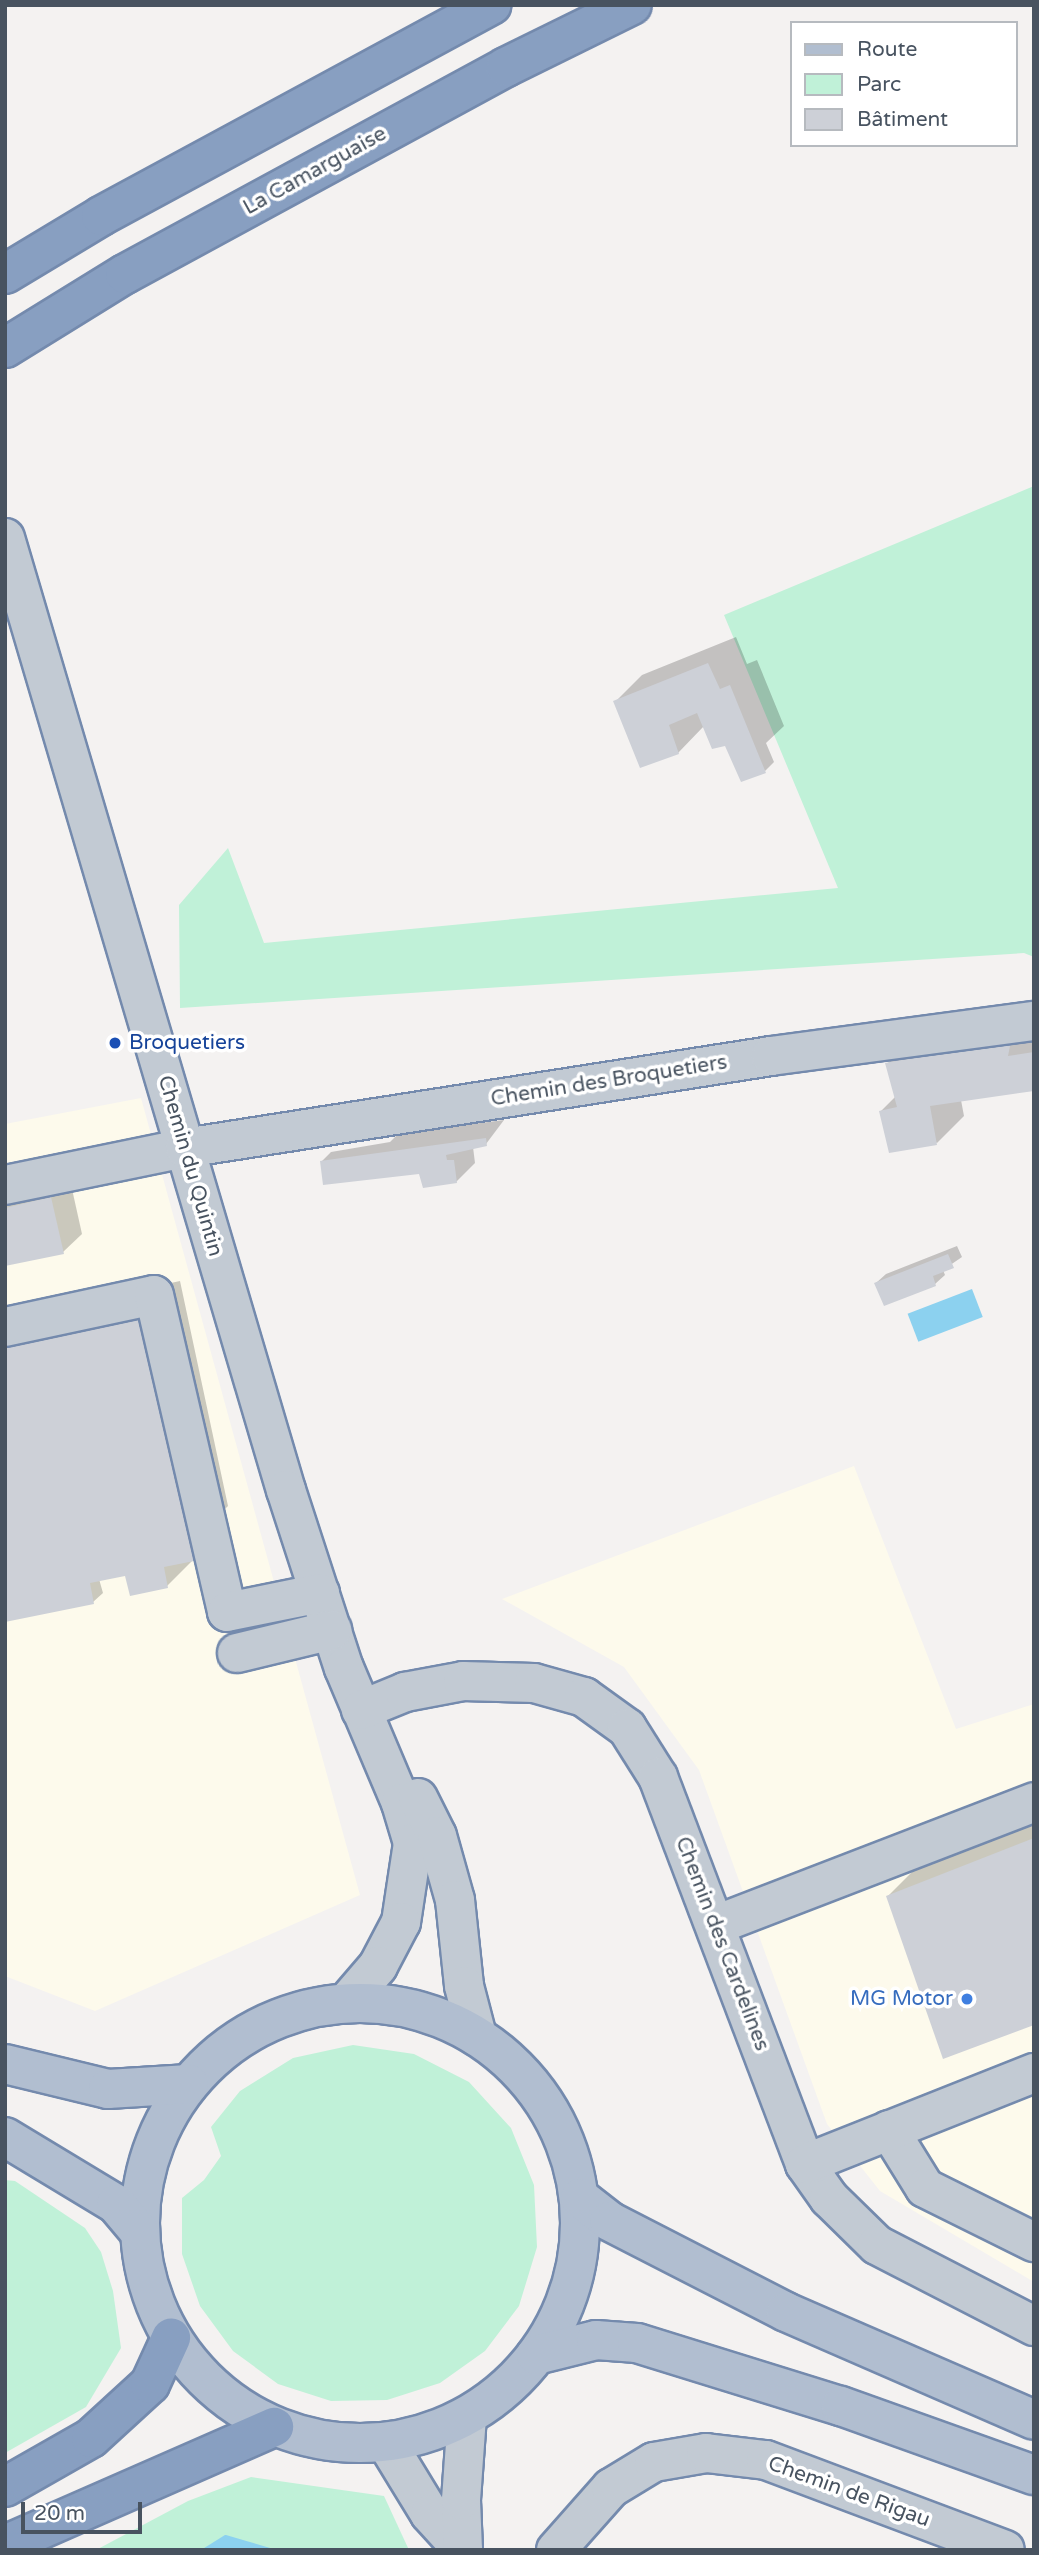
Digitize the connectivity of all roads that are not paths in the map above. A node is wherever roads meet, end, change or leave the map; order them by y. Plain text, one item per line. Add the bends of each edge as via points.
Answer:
1 (492, 5) edge
2 (632, 5) edge
3 (5, 274) edge
4 (5, 348) edge
5 (5, 538) edge
6 (1034, 1021) edge
7 (185, 1147) junction
8 (5, 1185) edge
9 (5, 1327) edge
10 (320, 1593) junction
11 (332, 1630) junction
12 (237, 1653) dead end
13 (360, 1710) junction
14 (1034, 1802) edge
15 (716, 1925) junction
16 (347, 2003) junction
17 (477, 2036) junction
18 (5, 2064) edge
19 (1034, 2073) edge
20 (189, 2084) junction
21 (889, 2130) junction
22 (7, 2140) edge
23 (805, 2164) junction
24 (580, 2198) junction
25 (139, 2231) junction
26 (1034, 2242) edge
27 (1034, 2326) edge
28 (171, 2338) junction
29 (536, 2356) junction
30 (467, 2416) junction
31 (1034, 2420) edge
32 (274, 2427) junction
33 (386, 2441) junction
34 (1034, 2475) edge
35 (12, 2481) edge
36 (5, 2545) edge
37 (463, 2550) edge
38 (556, 2550) edge
39 (1005, 2550) edge

1 - 3 highway via 101,216
2 - 4 highway, La Camarguaise via 506,67 125,274
5 - 7 street, Chemin du Quintin
6 - 7 street, Chemin des Broquetiers via 771,1056
7 - 8 street, Chemin des Broquetiers
7 - 10 street, Chemin du Quintin
9 - 10 street via 153,1296 227,1612
10 - 11 street, Chemin du Quintin
11 - 12 street
11 - 13 street, Chemin du Quintin
13 - 15 street, Chemin des Cardelines via 405,1692 463,1681 534,1683 584,1697 627,1728 658,1777
13 - 16 street, Chemin du Quintin via 401,1803 413,1843 401,1922 378,1966
13 - 17 street, Chemin du Quintin via 391,1745 437,1836 456,1900 464,1986
14 - 15 street
15 - 23 street, Chemin des Cardelines
16 - 17 main road via 392,2005 436,2016
16 - 20 main road via 302,2011 259,2027 221,2052
17 - 24 main road via 516,2066 547,2105 569,2150
18 - 20 main road via 108,2089
19 - 21 street
20 - 25 main road via 156,2138 146,2169
21 - 23 street
21 - 26 street via 925,2188
22 - 25 main road via 116,2204
23 - 27 street, Chemin des Cardelines via 829,2198 877,2245
24 - 29 main road via 579,2254 564,2307
24 - 31 main road via 609,2221 786,2312
25 - 28 main road via 144,2268
28 - 32 main road via 209,2384
28 - 35 highway via 150,2384 91,2438
29 - 30 main road via 505,2389
29 - 34 main road via 596,2340 637,2343 841,2406
30 - 33 main road via 428,2433
30 - 37 street via 462,2450
32 - 33 main road via 336,2441
32 - 36 highway
33 - 37 street via 430,2514
38 - 39 street, Chemin de Rigau via 611,2488 654,2462 706,2453 766,2460

